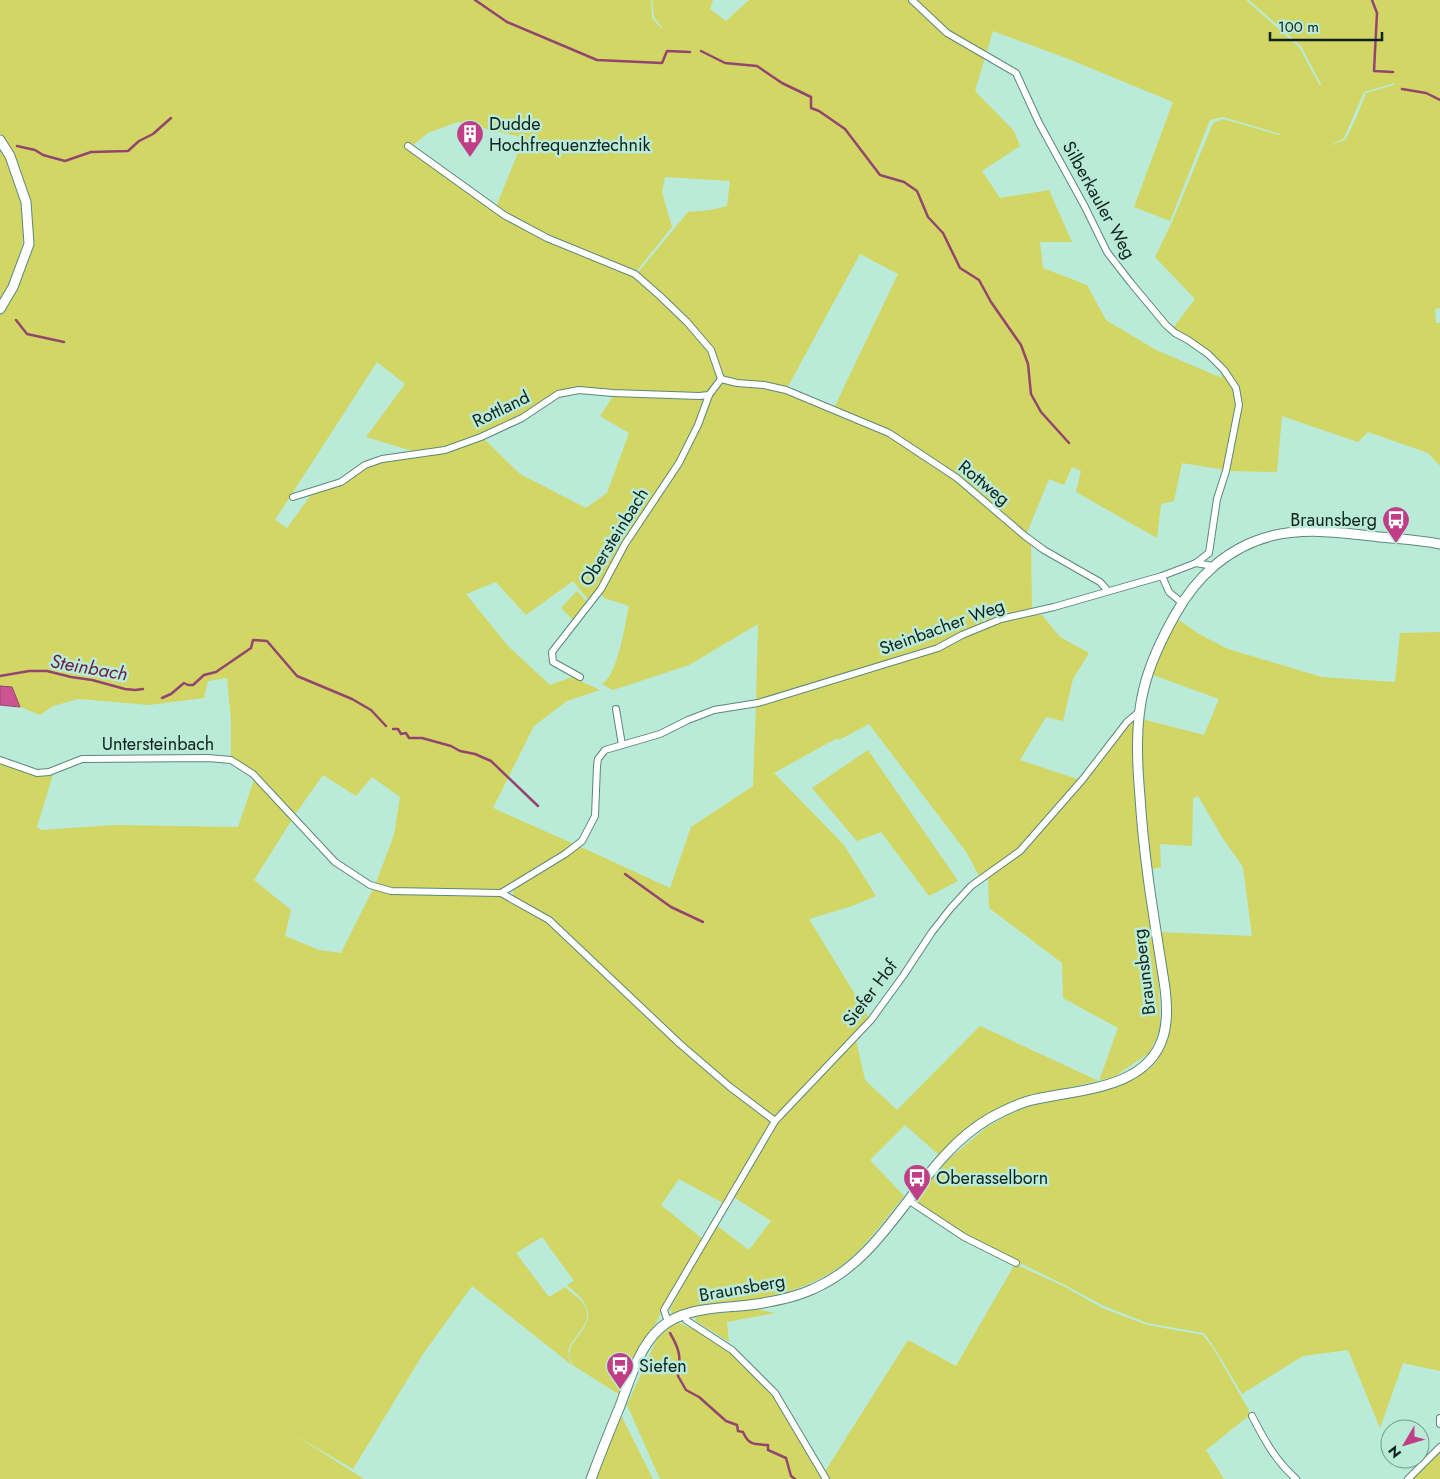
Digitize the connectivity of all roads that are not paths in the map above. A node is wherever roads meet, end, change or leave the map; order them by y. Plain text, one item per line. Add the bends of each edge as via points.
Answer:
1 (912, 0) edge
2 (0, 140) edge
3 (408, 146) dead end
4 (0, 309) edge
5 (721, 379) junction
6 (709, 395) junction
7 (293, 497) dead end
8 (1440, 544) edge
9 (1196, 563) junction
10 (1213, 566) junction
11 (1162, 576) junction
12 (1108, 591) junction
13 (1182, 603) junction
14 (580, 677) dead end
15 (616, 710) dead end
16 (1140, 711) junction
17 (622, 745) junction
18 (0, 760) edge
19 (501, 893) junction
20 (775, 1121) junction
21 (908, 1200) junction
22 (1016, 1263) dead end
23 (685, 1314) junction
24 (668, 1322) junction
25 (1252, 1416) dead end
26 (1440, 1418) edge
27 (1440, 1424) edge
28 (1440, 1447) edge
29 (591, 1479) edge
30 (826, 1479) edge
31 (1296, 1479) edge
32 (1408, 1479) edge

1 - 9 street, Silberkauler Weg via 947,33 1016,73 1107,252 1166,325 1208,354 1236,388 1240,405 1217,499 1209,553
2 - 4 main road via 10,156 26,202 29,244 13,287
3 - 5 street via 504,215 547,238 635,274 687,322 710,350
5 - 6 street
5 - 12 street, Rottweg via 779,388 888,433 957,478 1044,550 1100,582
6 - 7 street, Rottland via 613,394 579,390 558,394 522,418 481,437 445,450 382,459 365,465 341,482
6 - 14 street, Obersteinbach via 679,463 625,544 601,590 552,652 553,662
8 - 10 main road, Braunsberg via 1321,531 1287,533 1244,546
9 - 10 street
9 - 11 street
10 - 13 main road, Braunsberg
11 - 12 street, Steinbacher Weg
11 - 13 street via 1169,592
12 - 17 street, Steinbacher Weg via 1001,619 938,648 758,703 714,710 660,734
13 - 16 main road, Braunsberg via 1152,665
15 - 17 street
16 - 20 street, Siefer Hof via 1127,722 1083,779 1020,851 971,886 950,909 871,1020
16 - 21 main road, Braunsberg via 1138,775 1144,856 1167,1009 1158,1049 1144,1066 1119,1081 1027,1102 990,1118 947,1153
17 - 19 street via 605,750 598,759 595,816 582,841
18 - 19 street, Untersteinbach via 37,773 49,772 82,759 231,760 253,774 335,862 370,885 391,891
19 - 20 street via 549,920 680,1044
20 - 24 street, Siefer Hof via 664,1310
21 - 22 street via 964,1237
21 - 23 main road, Braunsberg via 872,1246 831,1280 814,1289 764,1303
23 - 24 main road, Braunsberg
23 - 30 street via 686,1320 732,1350 775,1393
24 - 29 main road, Braunsberg via 652,1336 639,1357
25 - 31 street via 1272,1454
26 - 27 street
28 - 32 street

